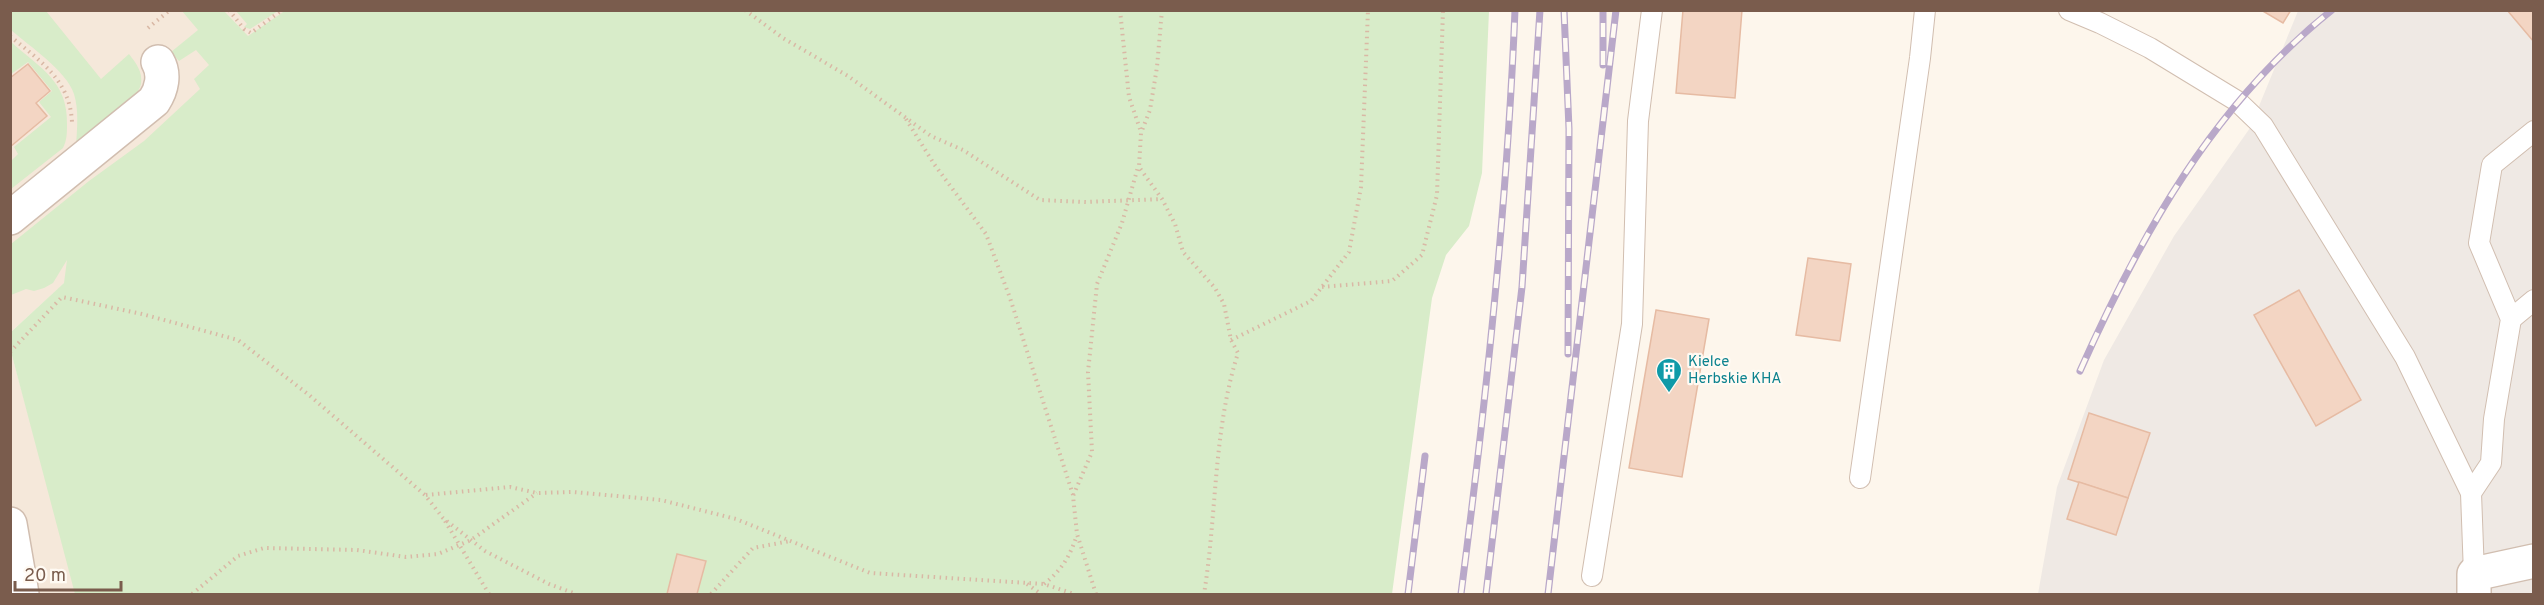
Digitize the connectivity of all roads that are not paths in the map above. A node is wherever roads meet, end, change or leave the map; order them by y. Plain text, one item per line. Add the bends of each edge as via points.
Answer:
1 (1652, 10) edge
2 (1924, 10) edge
3 (2069, 10) edge
4 (158, 62) dead end
5 (2534, 131) edge
6 (10, 218) edge
7 (2534, 300) edge
8 (2511, 319) junction
9 (1860, 478) dead end
10 (2471, 493) junction
11 (10, 524) edge
12 (2534, 561) edge
13 (1592, 576) dead end
14 (2474, 584) edge
15 (22, 594) edge

1 - 13 lane via 1638,121 1632,324
2 - 9 lane
3 - 10 lane via 2150,48 2237,101 2263,126 2405,357
4 - 6 street via 163,78 154,101
5 - 8 lane via 2492,165 2479,243
7 - 8 lane
8 - 10 lane via 2491,462
10 - 14 lane
11 - 15 street
12 - 14 street

